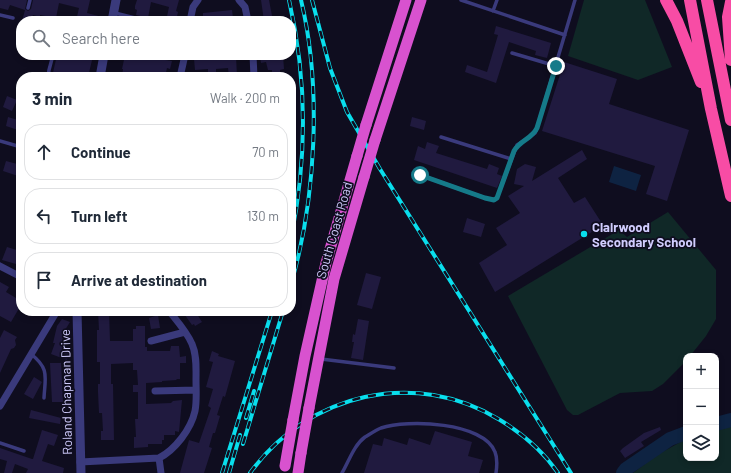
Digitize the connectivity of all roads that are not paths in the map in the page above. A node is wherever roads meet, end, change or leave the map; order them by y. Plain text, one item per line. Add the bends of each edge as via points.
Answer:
1 (30, 0) edge
2 (116, 0) edge
3 (198, 0) edge
4 (239, 0) edge
5 (406, 0) edge
6 (421, 0) edge
7 (461, 0) edge
8 (497, 0) edge
9 (575, 0) edge
10 (666, 0) edge
11 (690, 0) edge
12 (707, 0) edge
13 (731, 2) edge
14 (28, 8) dead end
15 (493, 11) junction
16 (0, 15) edge
17 (113, 16) edge
18 (191, 16) edge
19 (247, 16) edge
20 (13, 18) dead end
21 (565, 35) junction
22 (512, 53) dead end
23 (51, 60) edge
24 (103, 60) edge
25 (184, 60) edge
26 (253, 60) edge
27 (731, 60) edge
28 (556, 66) junction
29 (48, 72) edge
30 (101, 72) edge
31 (181, 72) edge
32 (254, 72) edge
33 (712, 109) junction
34 (731, 120) edge
35 (441, 138) dead end
36 (0, 142) edge
37 (16, 146) edge
38 (511, 159) junction
39 (420, 175) dead end
40 (731, 196) edge
41 (1, 268) edge
42 (16, 276) edge
43 (54, 316) edge
44 (77, 316) edge
45 (173, 316) edge
46 (185, 332) junction
47 (151, 341) dead end
48 (31, 354) junction
49 (318, 358) junction
50 (394, 368) dead end
51 (196, 390) junction
52 (155, 391) dead end
53 (44, 398) dead end
54 (0, 406) edge
55 (0, 443) edge
56 (24, 451) dead end
57 (159, 458) junction
58 (80, 462) junction
59 (284, 469) edge
60 (81, 473) edge
61 (161, 473) edge
62 (298, 473) edge
63 (342, 473) edge
64 (496, 473) edge

1 - 14 lane
2 - 17 street
3 - 18 street
4 - 19 street via 245,7
5 - 59 highway, South Coast Road, bridge via 326,263
6 - 49 highway, South Coast Road, bridge via 375,140 334,279
7 - 15 lane
8 - 15 lane
9 - 21 lane
10 - 33 highway
11 - 33 highway
12 - 34 highway
13 - 27 highway via 728,17
15 - 21 lane
16 - 20 lane
21 - 28 lane
22 - 28 lane
23 - 29 lane
24 - 30 street
25 - 31 street
26 - 32 street
28 - 38 lane via 535,133 517,145
33 - 40 highway
35 - 38 lane
36 - 37 lane
38 - 39 lane via 499,195 494,200
41 - 42 street
43 - 48 street
44 - 58 street, Roland Chapman Drive
45 - 46 street
46 - 47 street
46 - 51 street via 194,351
48 - 53 lane via 44,367
48 - 54 street
49 - 50 lane
49 - 62 highway, South Coast Road, bridge
51 - 52 street
51 - 57 street via 195,409 189,427 173,449
55 - 56 lane
57 - 58 street
57 - 61 street
58 - 60 street, Roland Chapman Drive
63 - 64 lane via 364,438 382,428 415,423 453,427 469,431 484,439 495,451

